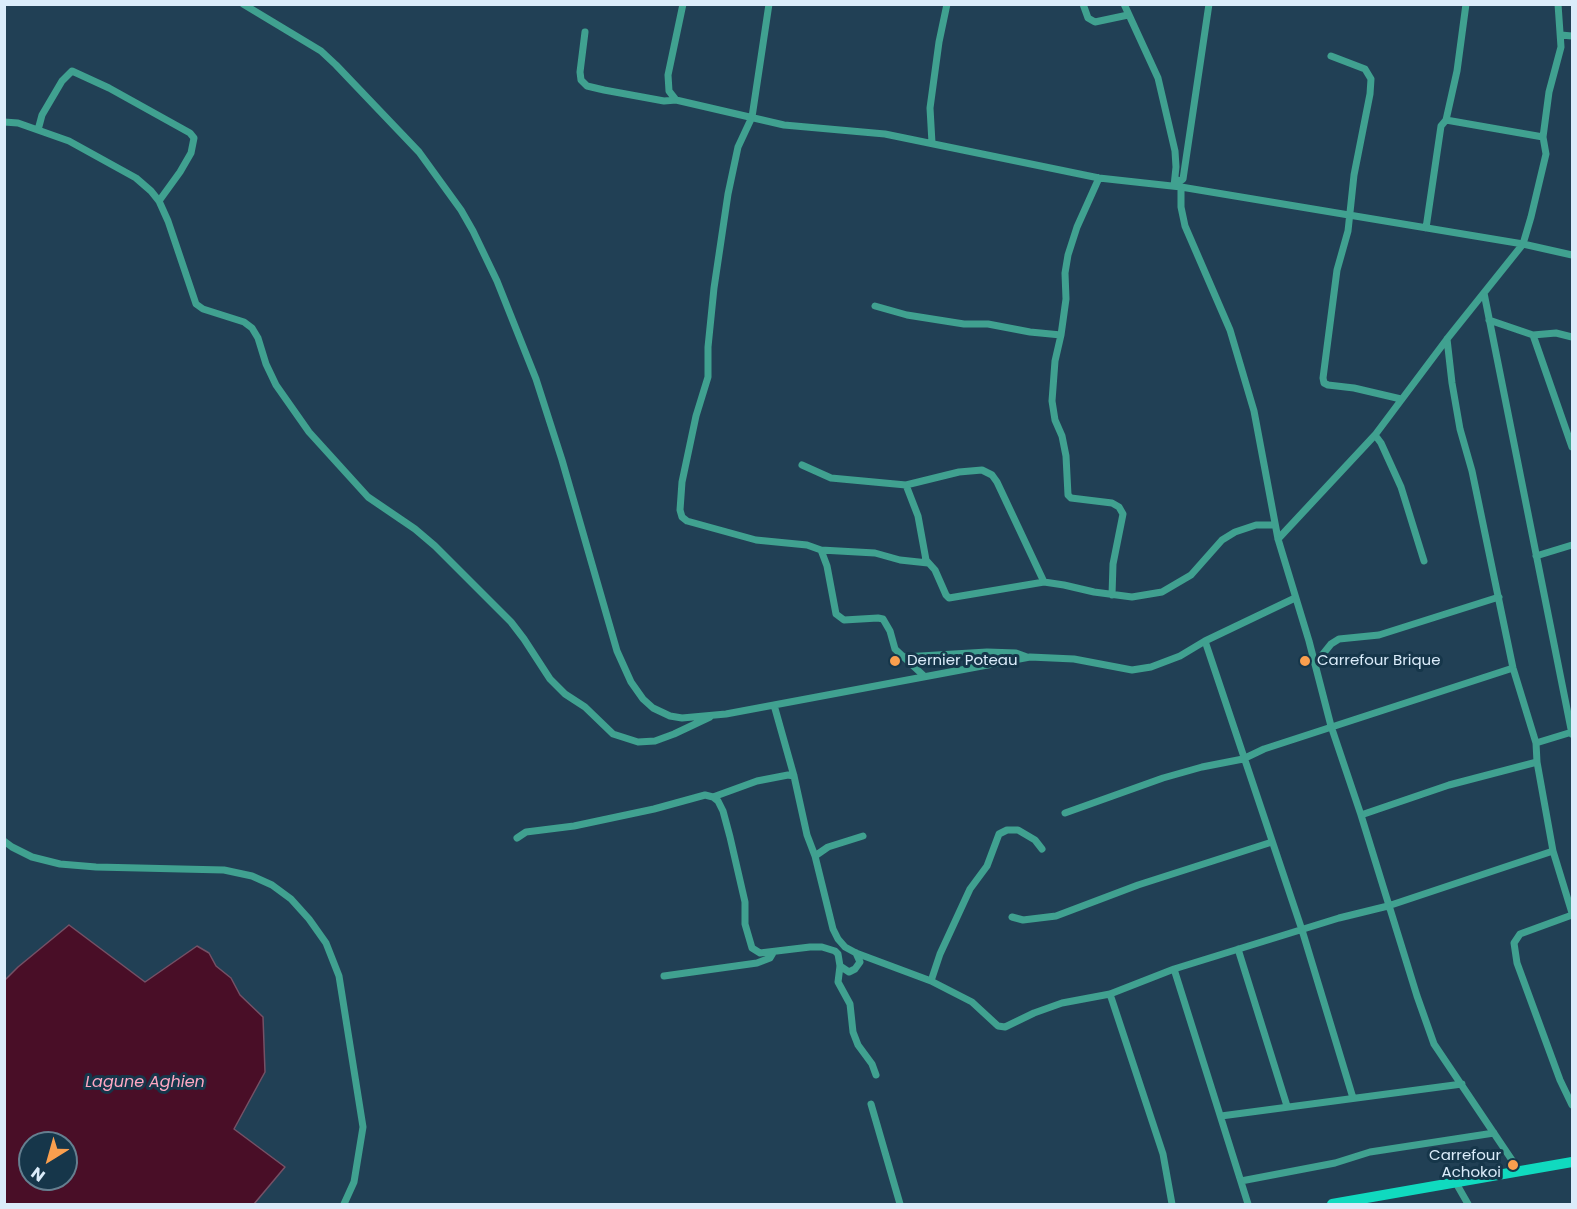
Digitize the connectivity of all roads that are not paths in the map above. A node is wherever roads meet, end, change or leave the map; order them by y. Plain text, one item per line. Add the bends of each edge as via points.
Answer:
1 (243, 4) edge
2 (683, 4) edge
3 (769, 4) edge
4 (947, 4) edge
5 (1083, 4) edge
6 (1124, 4) edge
7 (1209, 4) edge
8 (1466, 4) edge
9 (1558, 4) edge
10 (1128, 15) junction
11 (585, 32) dead end
12 (1561, 35) junction
13 (1572, 36) edge
14 (1331, 56) dead end
15 (676, 99) junction
16 (752, 117) junction
17 (1446, 120) junction
18 (4, 122) edge
19 (38, 130) junction
20 (1543, 137) junction
21 (932, 143) junction
22 (1099, 178) junction
23 (1177, 184) junction
24 (159, 201) junction
25 (1350, 216) junction
26 (1426, 228) junction
27 (1523, 244) junction
28 (1572, 255) edge
29 (1484, 292) junction
30 (875, 306) dead end
31 (1489, 320) junction
32 (1533, 334) junction
33 (1061, 335) junction
34 (1572, 337) edge
35 (1447, 339) junction
36 (1401, 399) junction
37 (1375, 435) junction
38 (1570, 435) edge
39 (1572, 447) edge
40 (802, 465) dead end
41 (906, 485) junction
42 (1275, 525) junction
43 (1278, 539) junction
44 (1572, 545) edge
45 (821, 550) junction
46 (1536, 556) junction
47 (1424, 561) dead end
48 (928, 563) junction
49 (1044, 582) junction
50 (1112, 595) junction
51 (1499, 597) junction
52 (1295, 598) junction
53 (1205, 641) junction
54 (903, 657) junction
55 (1030, 657) junction
56 (1315, 664) junction
57 (1513, 668) junction
58 (924, 676) junction
59 (774, 705) junction
60 (715, 714) junction
61 (1331, 726) junction
62 (1572, 733) edge
63 (1536, 743) junction
64 (1243, 759) junction
65 (1537, 762) junction
66 (794, 776) junction
67 (712, 797) junction
68 (1065, 813) dead end
69 (1361, 815) junction
70 (863, 836) dead end
71 (517, 838) dead end
72 (4, 841) edge
73 (1272, 842) junction
74 (1041, 849) dead end
75 (1553, 851) junction
76 (815, 856) junction
77 (1388, 906) junction
78 (1572, 914) edge
79 (1011, 917) dead end
80 (1302, 930) junction
81 (845, 947) junction
82 (1238, 949) junction
83 (773, 953) junction
84 (856, 953) junction
85 (838, 954) junction
86 (840, 966) junction
87 (1174, 969) junction
88 (664, 976) dead end
89 (931, 981) junction
90 (1110, 994) junction
91 (876, 1075) dead end
92 (1462, 1084) junction
93 (1353, 1098) junction
94 (871, 1104) dead end
95 (1572, 1105) edge
96 (1287, 1106) junction
97 (1221, 1116) junction
98 (1494, 1133) junction
99 (1572, 1162) edge
100 (1520, 1172) junction
101 (1241, 1181) junction
102 (1456, 1183) junction
103 (1374, 1201) edge
104 (344, 1204) edge
105 (900, 1204) edge
106 (1172, 1204) edge
107 (1248, 1204) edge
108 (1332, 1204) edge
109 (1468, 1204) edge

1 - 60 street via 321,51 419,152 461,210 485,254 536,379 610,632 631,682 648,705 670,716
2 - 15 street via 668,75 669,92
3 - 16 street
4 - 21 street via 930,108
5 - 10 street via 1088,18 1095,22
6 - 10 street
7 - 23 street via 1183,179
8 - 17 street
9 - 12 street
10 - 23 street via 1158,78
11 - 15 street via 580,72 586,86 664,101
12 - 13 street
12 - 20 street
14 - 25 street via 1365,69 1371,79
15 - 16 street
16 - 21 street via 784,125 885,134
16 - 45 street via 738,147 728,194 714,288 708,377 682,482 680,510 687,521 756,540
17 - 20 street
17 - 26 street via 1441,126
18 - 19 street
19 - 24 street via 106,160 136,178
19 - 24 street via 45,109 72,71 190,133 194,138 191,153
20 - 27 street via 1546,154
21 - 22 street
22 - 23 street
22 - 33 street via 1068,255
23 - 25 street
23 - 42 street via 1185,226 1230,330 1254,411
24 - 60 street via 196,304 252,328 276,385 309,432 369,497 435,546 497,607 565,694 585,706 613,734 638,742 655,741
25 - 26 street
25 - 36 street via 1337,270 1324,382
26 - 27 street
27 - 28 street
27 - 29 street
29 - 31 street
29 - 35 street
30 - 33 street via 964,324
31 - 32 street
31 - 46 street
32 - 34 street
32 - 38 street
33 - 50 street via 1054,361 1052,400 1066,456 1068,495 1112,503 1123,514 1113,564
35 - 36 street
35 - 51 street via 1460,429
36 - 37 street
37 - 43 street
37 - 47 street via 1401,487
38 - 39 street
40 - 41 street via 831,478
41 - 48 street via 918,516
41 - 49 street via 971,471 982,470 992,475
42 - 43 street
42 - 50 street via 1256,525 1235,532 1222,540 1191,575 1162,592 1132,597
43 - 52 street
44 - 46 street
45 - 48 street
45 - 54 street via 836,614 844,620 883,619 895,649
46 - 62 street
48 - 49 street via 949,598
49 - 50 street
51 - 56 street via 1379,635 1339,639
51 - 57 street
52 - 53 street
52 - 56 street
53 - 55 street via 1170,660 1132,670 1074,659
53 - 64 street
54 - 55 street via 987,652
54 - 58 street
55 - 58 street
56 - 61 street
57 - 61 street
57 - 63 street
58 - 59 street
59 - 60 street
59 - 66 street
61 - 64 street
61 - 69 street
62 - 63 street
63 - 65 street
64 - 68 street via 1163,778
64 - 73 street
65 - 69 street via 1449,785
65 - 75 street
66 - 67 street via 757,781
66 - 76 street
67 - 71 street via 705,795 574,826 526,832
67 - 83 street via 723,812 730,837 749,942 757,952
69 - 77 street
70 - 76 street via 828,847
72 - 104 street via 32,857 60,864 194,868 252,876 272,885 297,906 326,943 339,976 354,1067 363,1127 354,1182
73 - 79 street via 1056,916 1023,920
73 - 80 street
74 - 89 street via 1035,840 1018,830 999,834 987,866 970,889
75 - 77 street
75 - 78 street
76 - 81 street via 832,929
77 - 80 street
77 - 92 street via 1434,1044
78 - 95 street via 1520,934 1514,943 1517,963
80 - 82 street
80 - 93 street
81 - 84 street
81 - 85 street
82 - 87 street
82 - 96 street
83 - 85 street via 822,946
83 - 88 street via 757,963
84 - 86 street via 860,962 855,969 849,972
84 - 89 street
85 - 86 street
86 - 91 street via 838,982 850,1004 853,1032
87 - 90 street
87 - 97 street
89 - 90 street via 972,1002 998,1026 1005,1027 1062,1004
90 - 106 street via 1163,1154
92 - 93 street
92 - 98 street
93 - 96 street
94 - 105 street
96 - 97 street
97 - 101 street
98 - 100 street
98 - 101 street via 1370,1152 1335,1163
99 - 100 street
100 - 102 street
101 - 107 street
102 - 103 street
102 - 109 street
103 - 108 street

